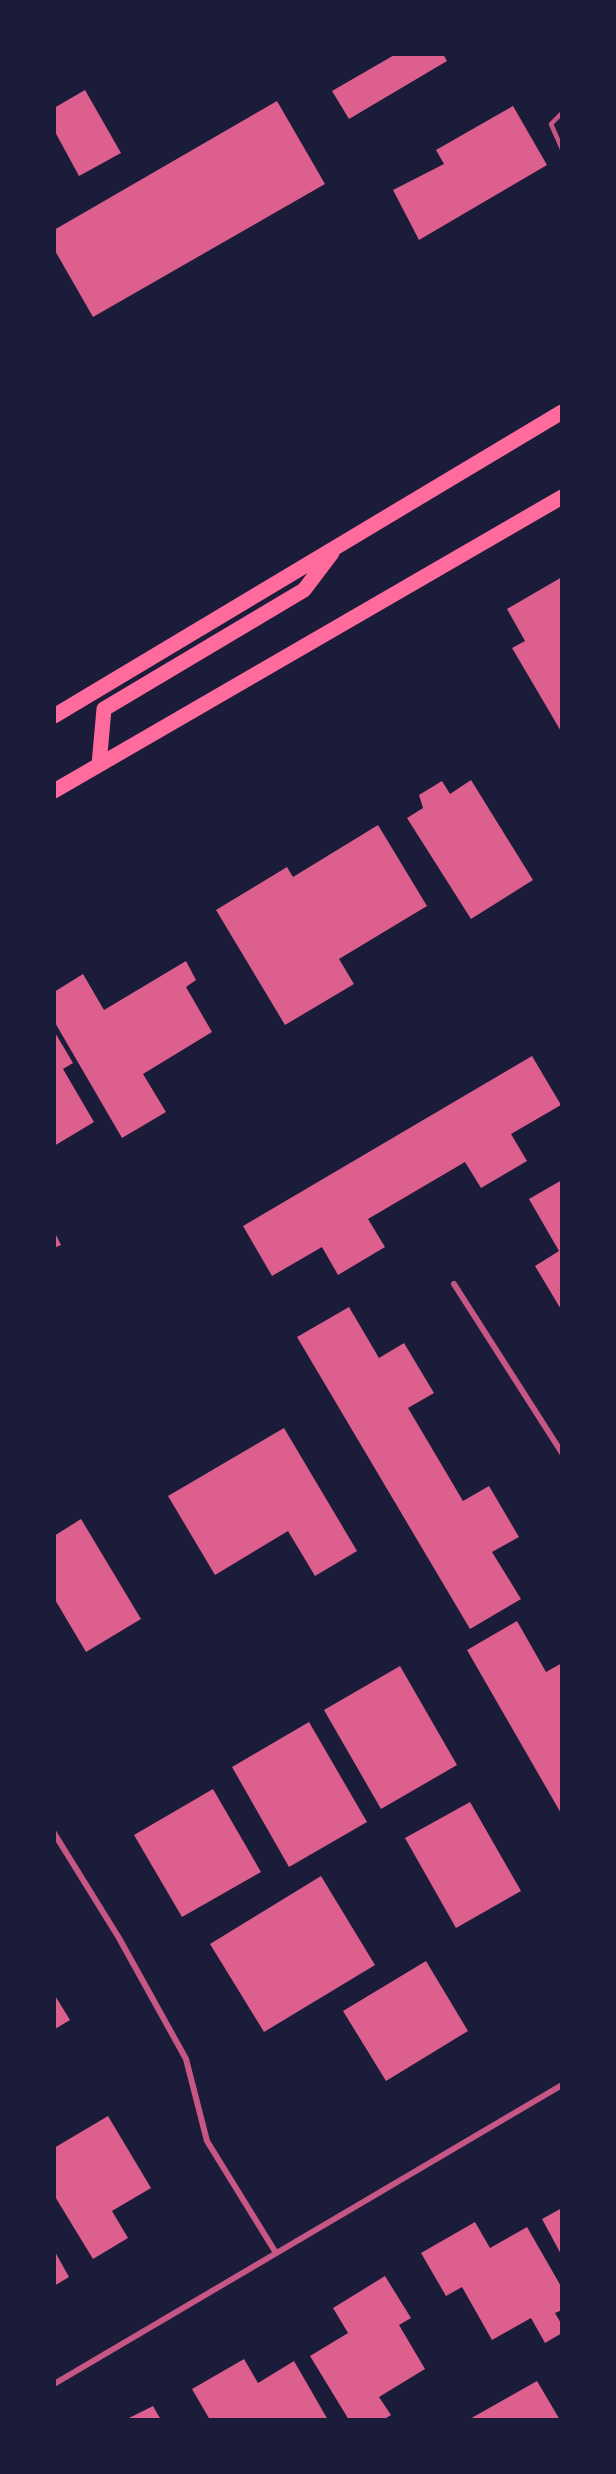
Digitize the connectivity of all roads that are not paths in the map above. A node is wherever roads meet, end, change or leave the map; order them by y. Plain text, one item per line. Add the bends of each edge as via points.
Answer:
1 (562, 113) edge
2 (562, 149) edge
3 (562, 412) edge
4 (562, 497) edge
5 (338, 546) junction
6 (54, 716) edge
7 (99, 765) junction
8 (54, 791) edge
9 (454, 1284) dead end
10 (562, 1454) edge
11 (54, 1833) edge
12 (562, 2085) edge
13 (276, 2253) junction
14 (54, 2384) edge

1 - 2 lane via 551,124
3 - 5 main road
4 - 7 main road
5 - 6 main road
5 - 7 main road via 304,590 104,709
7 - 8 main road
9 - 10 street
11 - 13 street via 119,1938 186,2059 207,2141
12 - 13 street
13 - 14 street

